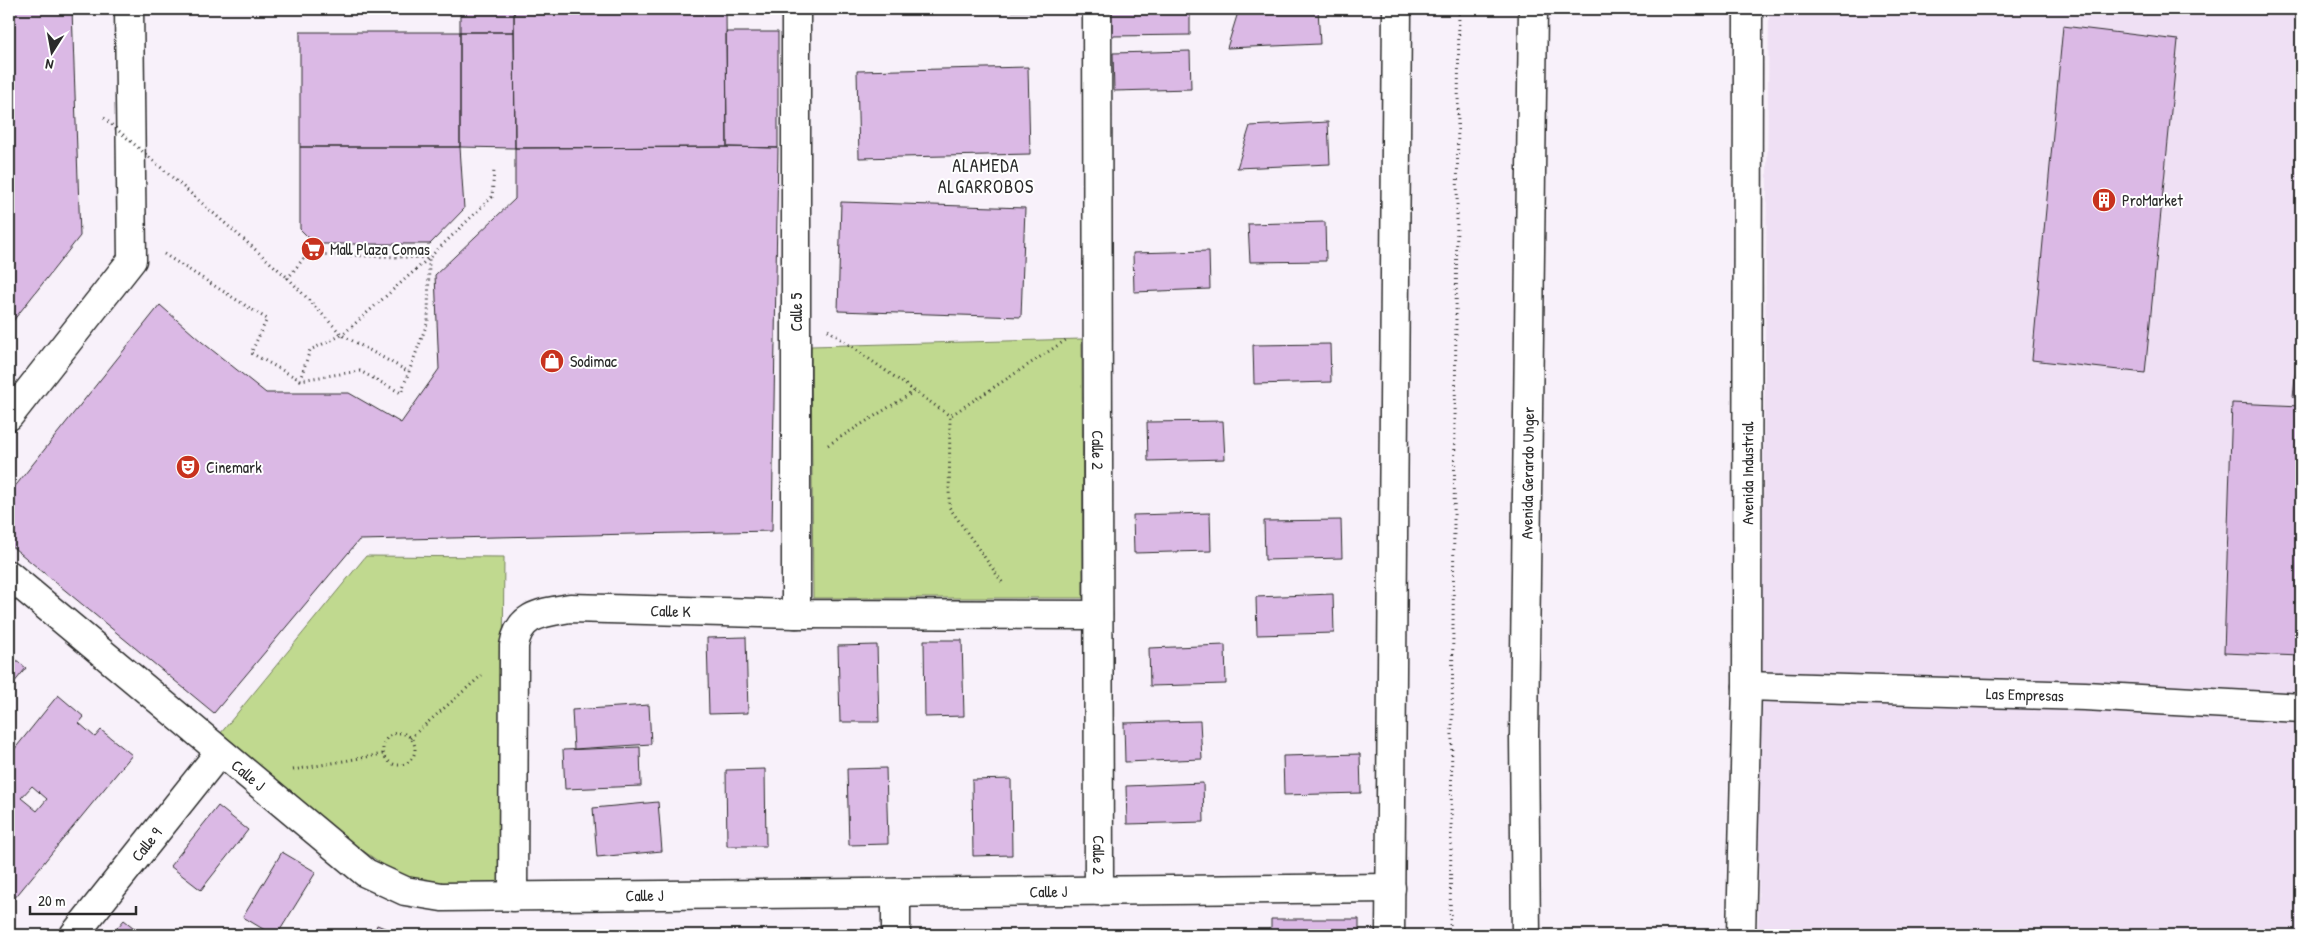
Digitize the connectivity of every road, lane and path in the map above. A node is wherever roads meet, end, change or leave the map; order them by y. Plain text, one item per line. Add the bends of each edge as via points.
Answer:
1 (129, 9) edge
2 (796, 9) edge
3 (1097, 9) edge
4 (1397, 9) edge
5 (1459, 9) edge
6 (1533, 9) edge
7 (1748, 9) edge
8 (104, 118) dead end
9 (494, 170) dead end
10 (132, 233) junction
11 (429, 258) junction
12 (288, 278) junction
13 (796, 308) junction
14 (1098, 319) junction
15 (342, 335) junction
16 (409, 372) junction
17 (300, 380) junction
18 (915, 392) junction
19 (9, 416) edge
20 (950, 416) junction
21 (796, 464) junction
22 (9, 576) edge
23 (796, 614) junction
24 (1025, 614) junction
25 (1098, 615) junction
26 (514, 646) junction
27 (1746, 686) junction
28 (2301, 708) edge
29 (410, 738) junction
30 (219, 753) junction
31 (383, 754) junction
32 (251, 778) junction
33 (1391, 888) junction
34 (1099, 891) junction
35 (896, 893) junction
36 (514, 896) junction
37 (74, 935) edge
38 (896, 935) edge
39 (1390, 935) edge
40 (1450, 935) edge
41 (1526, 935) edge
42 (1741, 935) edge

1 - 10 street
2 - 13 street, Calle 5
3 - 14 street, Calle 2
4 - 33 street
5 - 40 path
6 - 41 street, Avenida Gerardo Unger via 1524,737
7 - 27 street, Avenida Industrial
8 - 12 path, bridge
9 - 11 path via 492,197
10 - 17 path via 268,319 251,353
10 - 19 street via 132,260
11 - 12 path via 307,254
11 - 15 path
11 - 16 path via 428,321
12 - 15 path
13 - 18 path
13 - 21 street, Calle 5
14 - 20 path
14 - 25 street, Calle 2
15 - 16 path
15 - 17 path via 310,350
16 - 17 path via 401,393 360,371
18 - 20 path
18 - 21 path
20 - 24 path via 949,507
21 - 23 street, Calle 5
22 - 30 street, Calle J
23 - 24 street, Calle K
23 - 26 street, Calle K via 570,608 540,613 527,620 516,632
24 - 25 street, Calle K
25 - 34 street, Calle 2
26 - 29 path
26 - 36 street, Calle K
27 - 28 street, Las Empresas via 2085,696
27 - 42 street, Avenida Industrial
29 - 31 path via 401,733 391,735 383,743
29 - 31 path via 414,742 415,753 409,762 393,765
30 - 32 street, Calle J
30 - 37 street, Calle 9
31 - 32 path
32 - 36 street, Calle J via 366,873 405,891 442,898
33 - 34 street, Calle J
33 - 39 street
34 - 35 street, Calle J
35 - 36 street, Calle J
35 - 38 street

